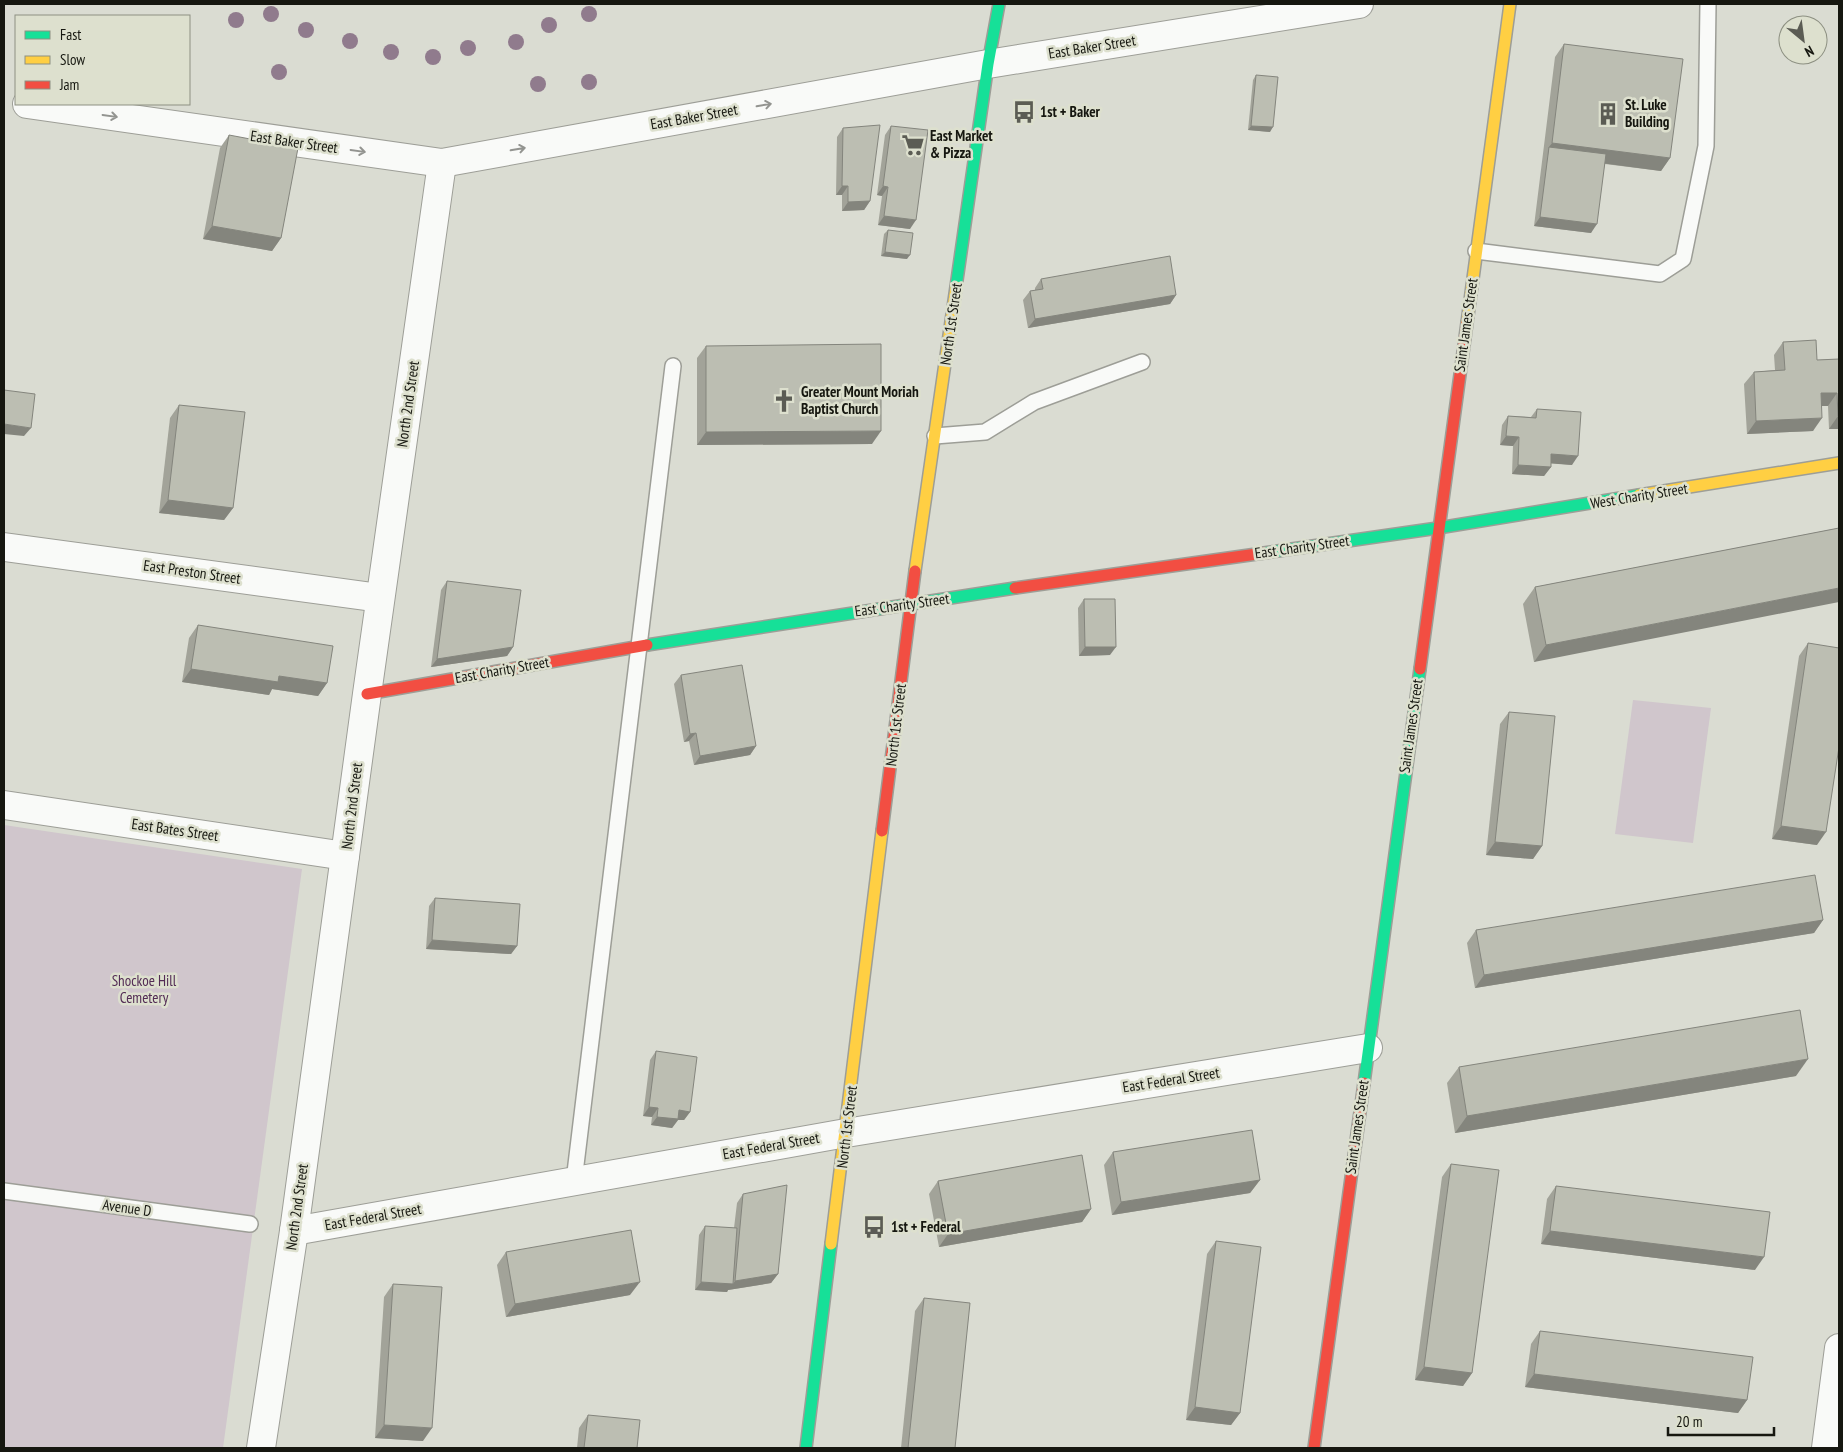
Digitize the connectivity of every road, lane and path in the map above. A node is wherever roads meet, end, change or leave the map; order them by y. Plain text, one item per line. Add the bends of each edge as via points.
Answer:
1 (999, 4) edge
2 (1359, 4) edge
3 (1510, 4) edge
4 (1708, 4) edge
5 (988, 64) junction
6 (34, 105) edge
7 (442, 163) junction
8 (1476, 251) junction
9 (1142, 362) dead end
10 (673, 366) dead end
11 (935, 436) junction
12 (1839, 463) edge
13 (1438, 528) junction
14 (4, 546) edge
15 (380, 598) junction
16 (911, 603) junction
17 (639, 646) junction
18 (367, 694) junction
19 (4, 804) edge
20 (345, 856) junction
21 (1368, 1048) junction
22 (846, 1133) junction
23 (574, 1181) junction
24 (4, 1191) edge
25 (250, 1224) dead end
26 (294, 1231) junction
27 (1839, 1348) edge
28 (261, 1448) edge
29 (806, 1448) edge
30 (1314, 1448) edge
31 (1826, 1448) edge

1 - 5 street, North 1st Street
2 - 5 street, East Baker Street
3 - 8 street, Saint James Street
4 - 8 lane via 1706,146 1683,259 1660,274
7 -> 5 street, East Baker Street
5 - 11 street, North 1st Street
6 -> 7 street, East Baker Street
7 - 15 street, North 2nd Street
8 - 13 street, Saint James Street
9 - 11 lane via 1034,402 985,432
10 - 17 lane
11 - 16 street, North 1st Street
12 - 13 street, West Charity Street
13 - 16 street, East Charity Street
13 - 21 street, Saint James Street
14 - 15 street, East Preston Street
15 - 18 street, North 2nd Street
16 - 17 street, East Charity Street
16 - 22 street, North 1st Street
17 - 18 street, East Charity Street
17 - 23 lane
18 - 20 street, North 2nd Street
19 - 20 street, East Bates Street
20 - 26 street, North 2nd Street
21 - 22 street, East Federal Street
21 - 30 street, Saint James Street
22 - 23 street, East Federal Street
22 - 29 street, North 1st Street
23 - 26 street, East Federal Street
24 - 25 lane, Avenue D
26 - 28 street, North 2nd Street
27 - 31 street

